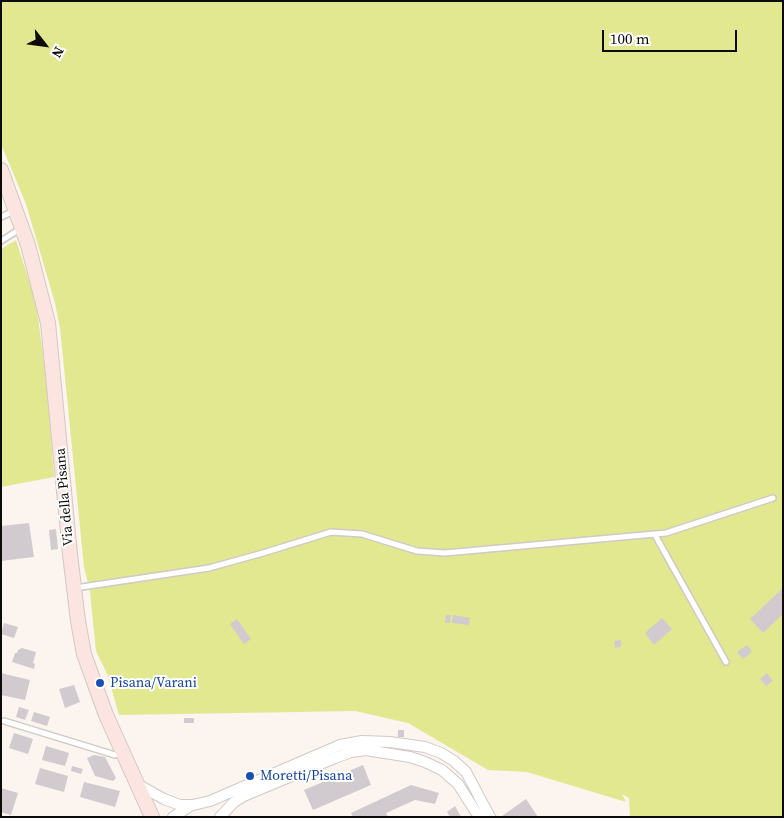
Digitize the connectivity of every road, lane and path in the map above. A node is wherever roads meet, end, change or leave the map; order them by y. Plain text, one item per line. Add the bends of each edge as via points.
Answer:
1 (1, 170) edge
2 (16, 209) junction
3 (1, 216) edge
4 (22, 227) junction
5 (1, 241) edge
6 (773, 498) dead end
7 (655, 535) junction
8 (74, 589) junction
9 (726, 662) dead end
10 (4, 721) dead end
11 (122, 750) junction
12 (398, 755) junction
13 (466, 772) junction
14 (136, 783) junction
15 (193, 805) junction
16 (152, 817) edge
17 (174, 817) edge
18 (220, 817) edge
19 (480, 817) edge
20 (490, 817) edge

1 - 2 main road, Via della Pisana
2 - 3 lane
2 - 4 main road, Via della Pisana
4 - 5 lane
4 - 8 main road, Via della Pisana via 49,331
6 - 7 lane
7 - 8 lane via 435,554 362,534 331,532 209,568
7 - 9 lane
8 - 11 main road, Via della Pisana via 84,654
10 - 11 lane via 115,754
11 - 14 main road, Via della Pisana
12 - 13 street via 407,748 418,750
12 - 18 street via 368,750 351,752 244,796
12 - 19 street via 425,762 448,774 462,788
13 - 15 street via 451,759 425,747 357,742 336,747 210,801
13 - 20 street
14 - 15 street via 164,799 180,805
14 - 16 main road, Via della Pisana
15 - 17 street

